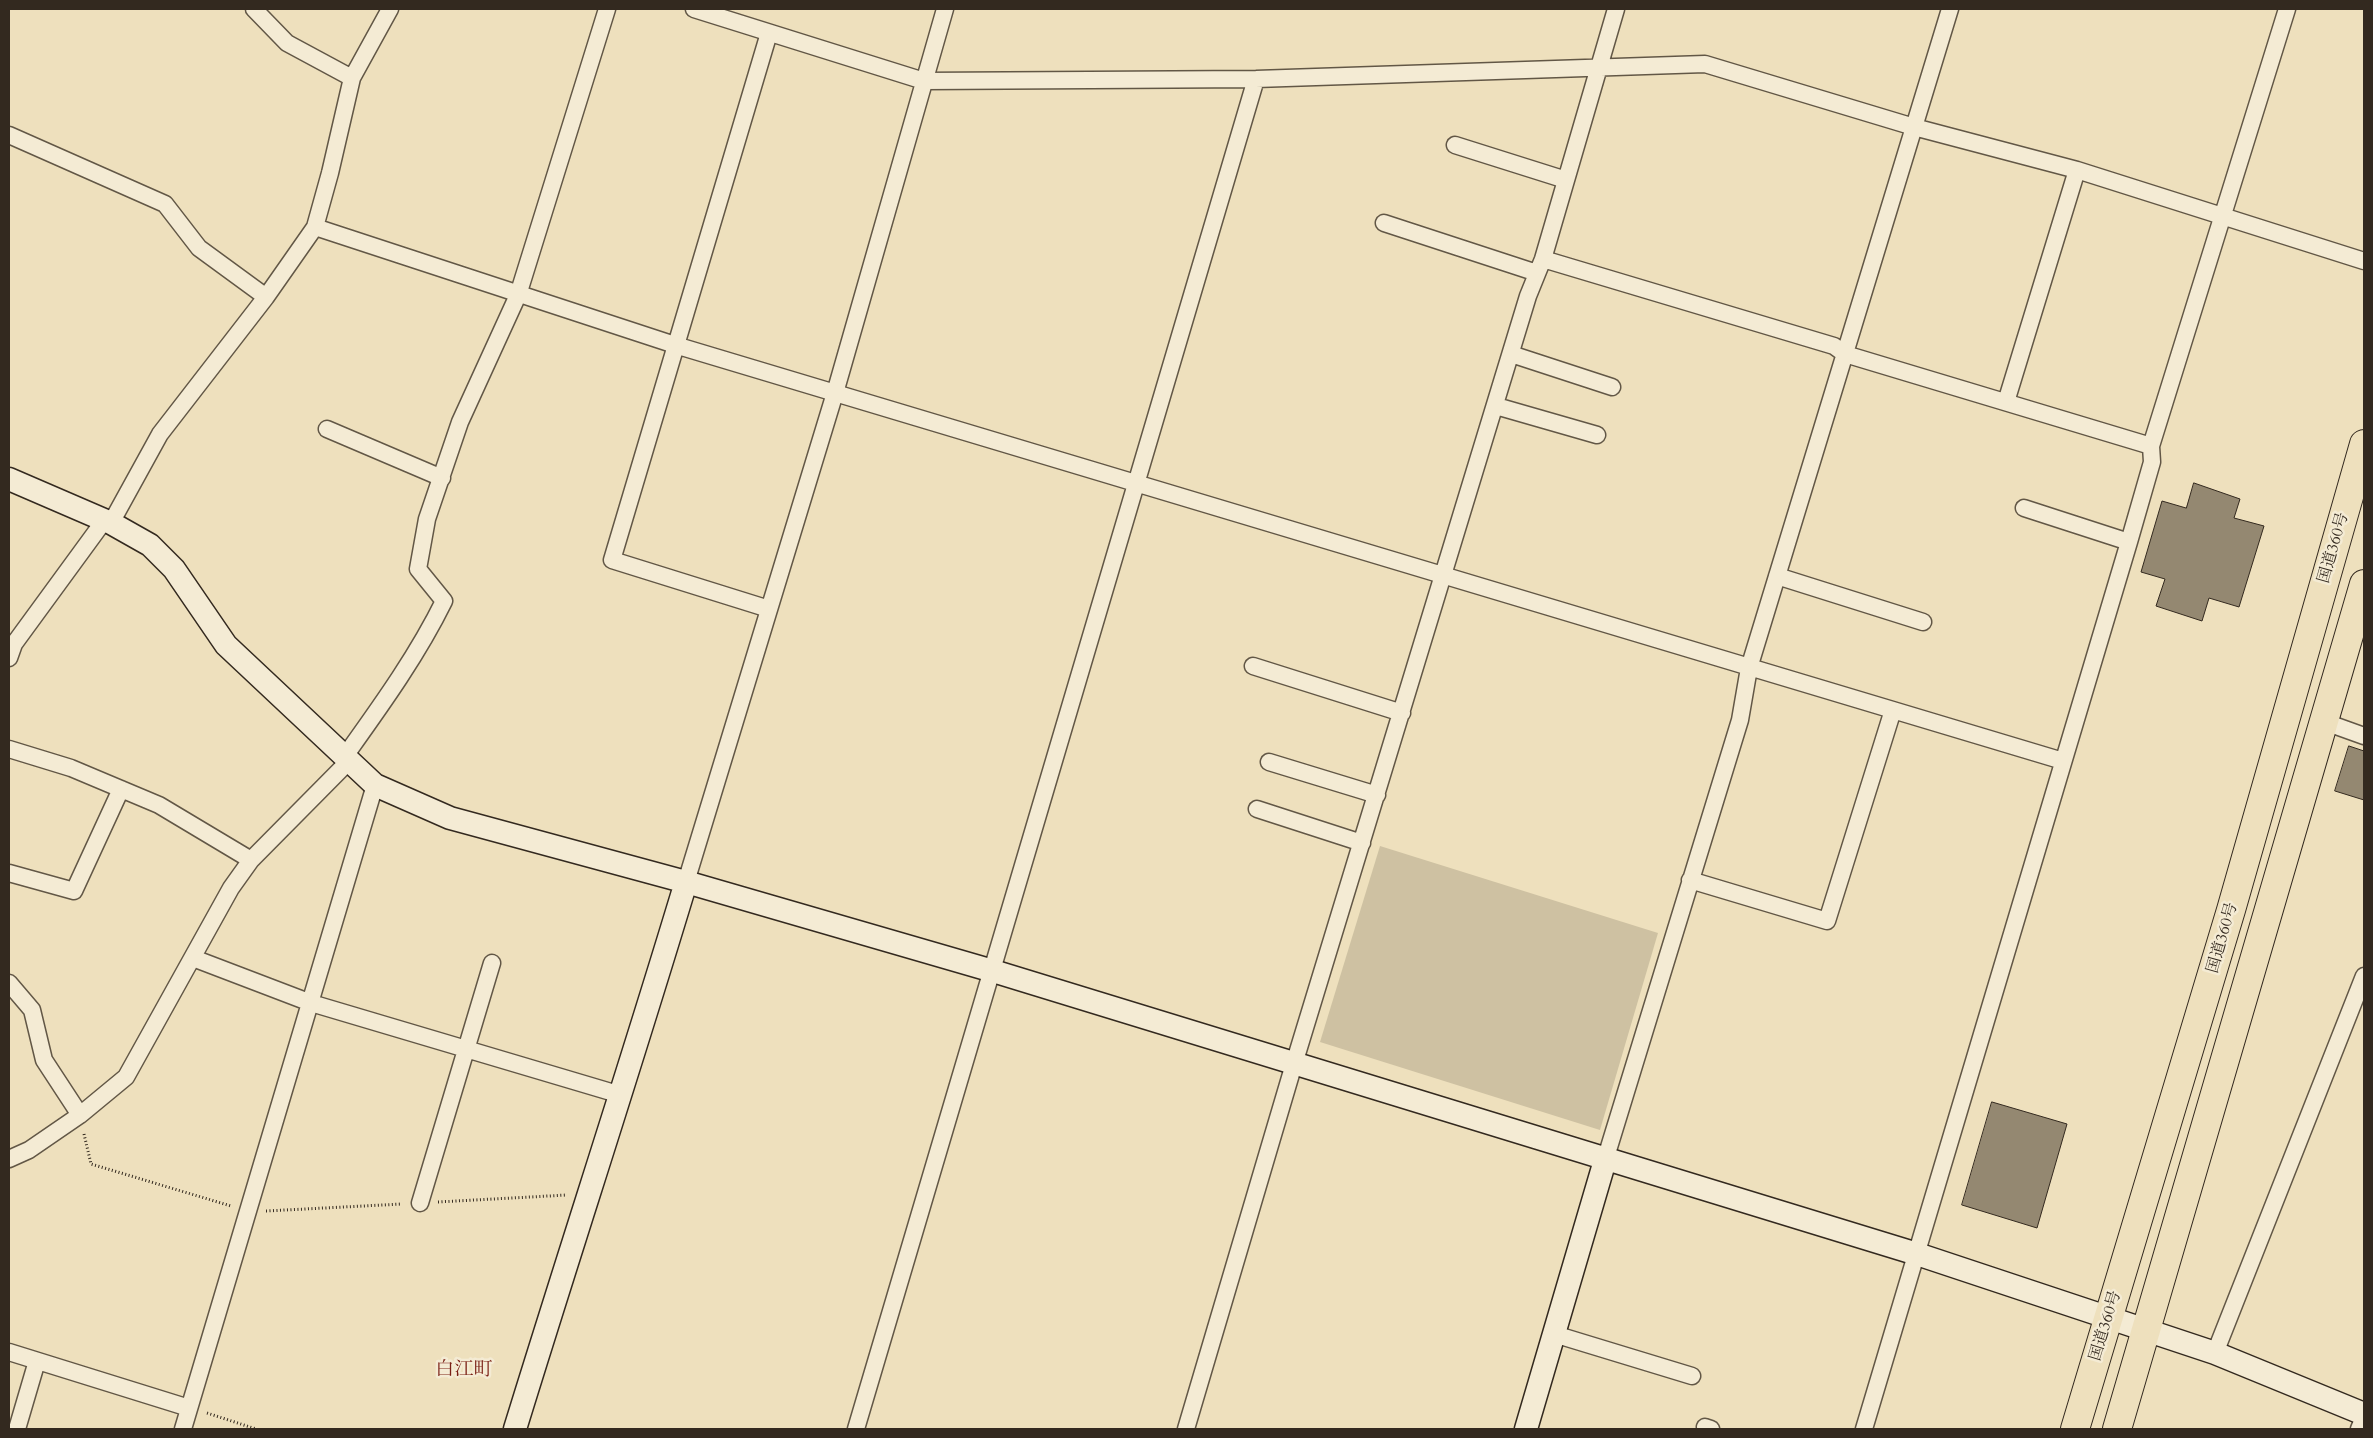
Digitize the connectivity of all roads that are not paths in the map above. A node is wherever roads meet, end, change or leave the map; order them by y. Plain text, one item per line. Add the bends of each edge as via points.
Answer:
1 (254, 9) edge
2 (390, 9) edge
3 (607, 9) edge
4 (694, 9) edge
5 (945, 9) edge
6 (1616, 9) edge
7 (1950, 9) edge
8 (2287, 9) edge
9 (769, 32) junction
10 (1598, 68) junction
11 (352, 78) junction
12 (1256, 79) junction
13 (924, 82) junction
14 (1914, 127) junction
15 (9, 135) edge
16 (1455, 145) dead end
17 (2077, 170) junction
18 (1566, 180) junction
19 (2223, 216) junction
20 (1384, 223) dead end
21 (315, 227) junction
22 (2364, 260) edge
23 (1540, 266) junction
24 (518, 295) junction
25 (266, 296) junction
26 (675, 345) junction
27 (1511, 354) junction
28 (1845, 354) junction
29 (1612, 387) dead end
30 (835, 393) junction
31 (2006, 402) junction
32 (1496, 406) junction
33 (327, 429) dead end
34 (1597, 435) dead end
35 (2364, 444) edge
36 (2151, 446) junction
37 (442, 478) junction
38 (9, 480) edge
39 (1138, 483) junction
40 (2024, 508) dead end
41 (111, 523) junction
42 (2129, 542) junction
43 (1444, 576) junction
44 (1777, 576) junction
45 (2364, 584) edge
46 (769, 610) junction
47 (1923, 622) dead end
48 (9, 658) edge
49 (1253, 666) dead end
50 (1749, 668) junction
51 (1893, 710) junction
52 (1402, 712) junction
53 (2325, 722) junction
54 (2364, 736) edge
55 (9, 749) edge
56 (347, 759) junction
57 (2063, 760) junction
58 (1269, 762) dead end
59 (375, 785) junction
60 (121, 789) junction
61 (1377, 795) junction
62 (1256, 809) dead end
63 (1362, 843) junction
64 (251, 860) junction
65 (9, 873) edge
66 (1690, 880) junction
67 (686, 882) junction
68 (193, 958) junction
69 (492, 963) dead end
70 (993, 972) junction
71 (9, 983) edge
72 (2362, 986) edge
73 (311, 1003) junction
74 (466, 1049) junction
75 (1294, 1064) junction
76 (621, 1095) junction
77 (80, 1115) junction
78 (1606, 1157) junction
79 (9, 1159) edge
80 (420, 1203) dead end
81 (1917, 1254) junction
82 (2109, 1317) junction
83 (2146, 1329) junction
84 (1554, 1334) junction
85 (9, 1352) edge
86 (2214, 1353) junction
87 (37, 1361) junction
88 (1692, 1376) dead end
89 (189, 1408) junction
90 (2364, 1416) edge
91 (17, 1429) edge
92 (183, 1429) edge
93 (515, 1429) edge
94 (856, 1429) edge
95 (1186, 1429) edge
96 (1526, 1429) edge
97 (1864, 1429) edge
98 (2076, 1429) edge
99 (2117, 1429) edge
100 (2359, 1429) edge

1 - 11 street via 287,43
2 - 11 street
3 - 24 street
4 - 9 street
5 - 13 street
6 - 10 street
7 - 14 street
8 - 19 street
9 - 13 street
9 - 26 street
10 - 12 street
10 - 14 street via 1705,64
10 - 18 street
11 - 21 street
12 - 13 street
12 - 39 street
13 - 30 street
14 - 17 street
14 - 28 street
15 - 25 street via 165,204 200,248
16 - 18 street
17 - 19 street
17 - 31 street
18 - 23 street
19 - 22 street
19 - 36 street
20 - 23 street
21 - 24 street
21 - 25 street
23 - 27 street
23 - 28 street via 1834,346
24 - 26 street
24 - 37 street via 460,422
25 - 41 street via 160,434
26 - 30 street
26 - 46 street via 612,560
27 - 29 street
27 - 32 street
28 - 31 street
28 - 44 street
30 - 39 street
30 - 46 street
31 - 36 street
32 - 34 street
32 - 43 street
33 - 37 street
35 - 82 highway, 国道360号 via 2231,910
36 - 42 street via 2152,462
37 - 56 street via 427,519 418,569 444,601
38 - 41 street
39 - 43 street
39 - 70 street
40 - 42 street
41 - 48 street via 101,525 14,644
41 - 56 street via 150,546 174,569 226,645
42 - 57 street
43 - 50 street
43 - 52 street
44 - 47 street
44 - 50 street
45 - 53 highway
46 - 67 street
49 - 52 street
50 - 51 street
50 - 66 street via 1740,720
51 - 57 street
51 - 66 street via 1827,921
52 - 61 street
53 - 54 street
53 - 83 highway
55 - 60 street via 71,768
56 - 59 street
56 - 64 street
57 - 81 street
58 - 61 street
59 - 67 street via 450,818
59 - 73 street
60 - 64 street via 159,805
60 - 65 street via 74,891
61 - 63 street
62 - 63 street
63 - 75 street
64 - 68 street via 231,888
66 - 78 street
67 - 70 street
67 - 76 street
68 - 73 street
68 - 77 street via 126,1077
69 - 74 street
70 - 75 street
70 - 94 street
71 - 77 street via 32,1010 44,1060
72 - 86 street
73 - 74 street
73 - 89 street
74 - 76 street
74 - 80 street
75 - 78 street
75 - 95 street
76 - 93 street
77 - 79 street via 30,1150
78 - 81 street
78 - 84 street
81 - 82 street
81 - 97 street
82 - 83 street
82 - 98 highway, 国道360号
83 - 86 street
83 - 99 highway
84 - 88 street
84 - 96 street
85 - 87 street
86 - 90 street
87 - 89 street
87 - 91 street
89 - 92 street
90 - 100 street

